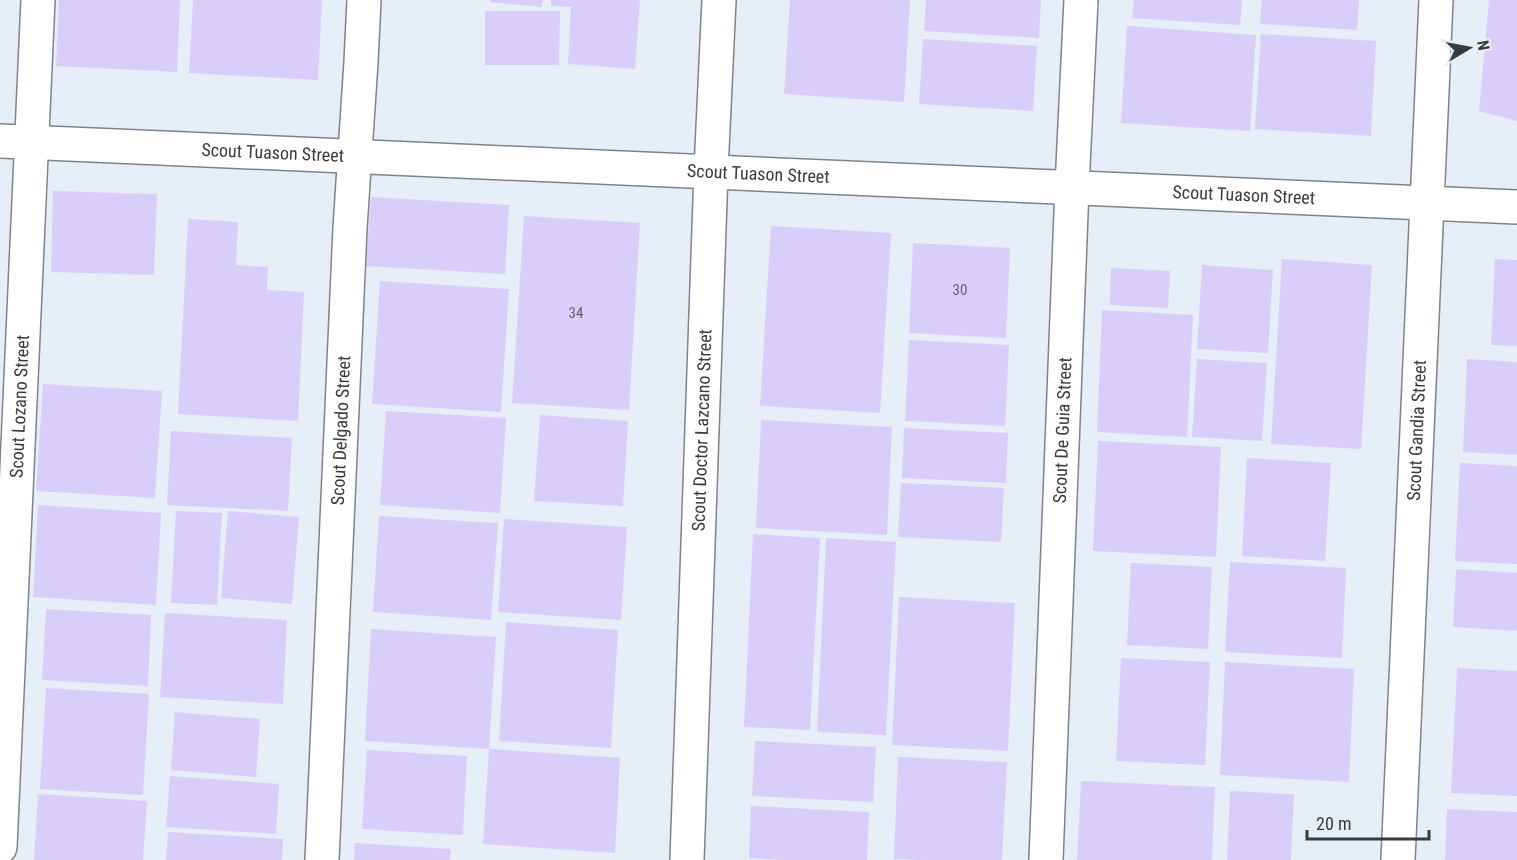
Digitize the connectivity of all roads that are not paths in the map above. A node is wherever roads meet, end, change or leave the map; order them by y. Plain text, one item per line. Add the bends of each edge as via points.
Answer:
1 (38, 0) edge
2 (364, 0) edge
3 (719, 0) edge
4 (1081, 0) edge
5 (1436, 0) edge
6 (0, 141) edge
7 (32, 142) junction
8 (355, 156) junction
9 (711, 171) junction
10 (1072, 187) junction
11 (1427, 202) junction
12 (1517, 207) edge
13 (0, 847) edge
14 (322, 860) edge
15 (687, 860) edge
16 (1046, 860) edge
17 (1398, 860) edge

1 - 7 street, Scout Lozano Street
2 - 8 street, Scout Delgado Street
3 - 9 street, Scout Doctor Lazcano Street
4 - 10 street, Scout De Guia Street
5 - 11 street, Scout Gandia Street
6 - 7 street, Scout Tuason Street
7 - 8 street, Scout Tuason Street
7 - 13 street, Scout Lozano Street
8 - 9 street, Scout Tuason Street
8 - 14 street, Scout Delgado Street
9 - 10 street, Scout Tuason Street
9 - 15 street, Scout Doctor Lazcano Street
10 - 11 street, Scout Tuason Street
10 - 16 street, Scout De Guia Street
11 - 12 street, Scout Tuason Street
11 - 17 street, Scout Gandia Street

